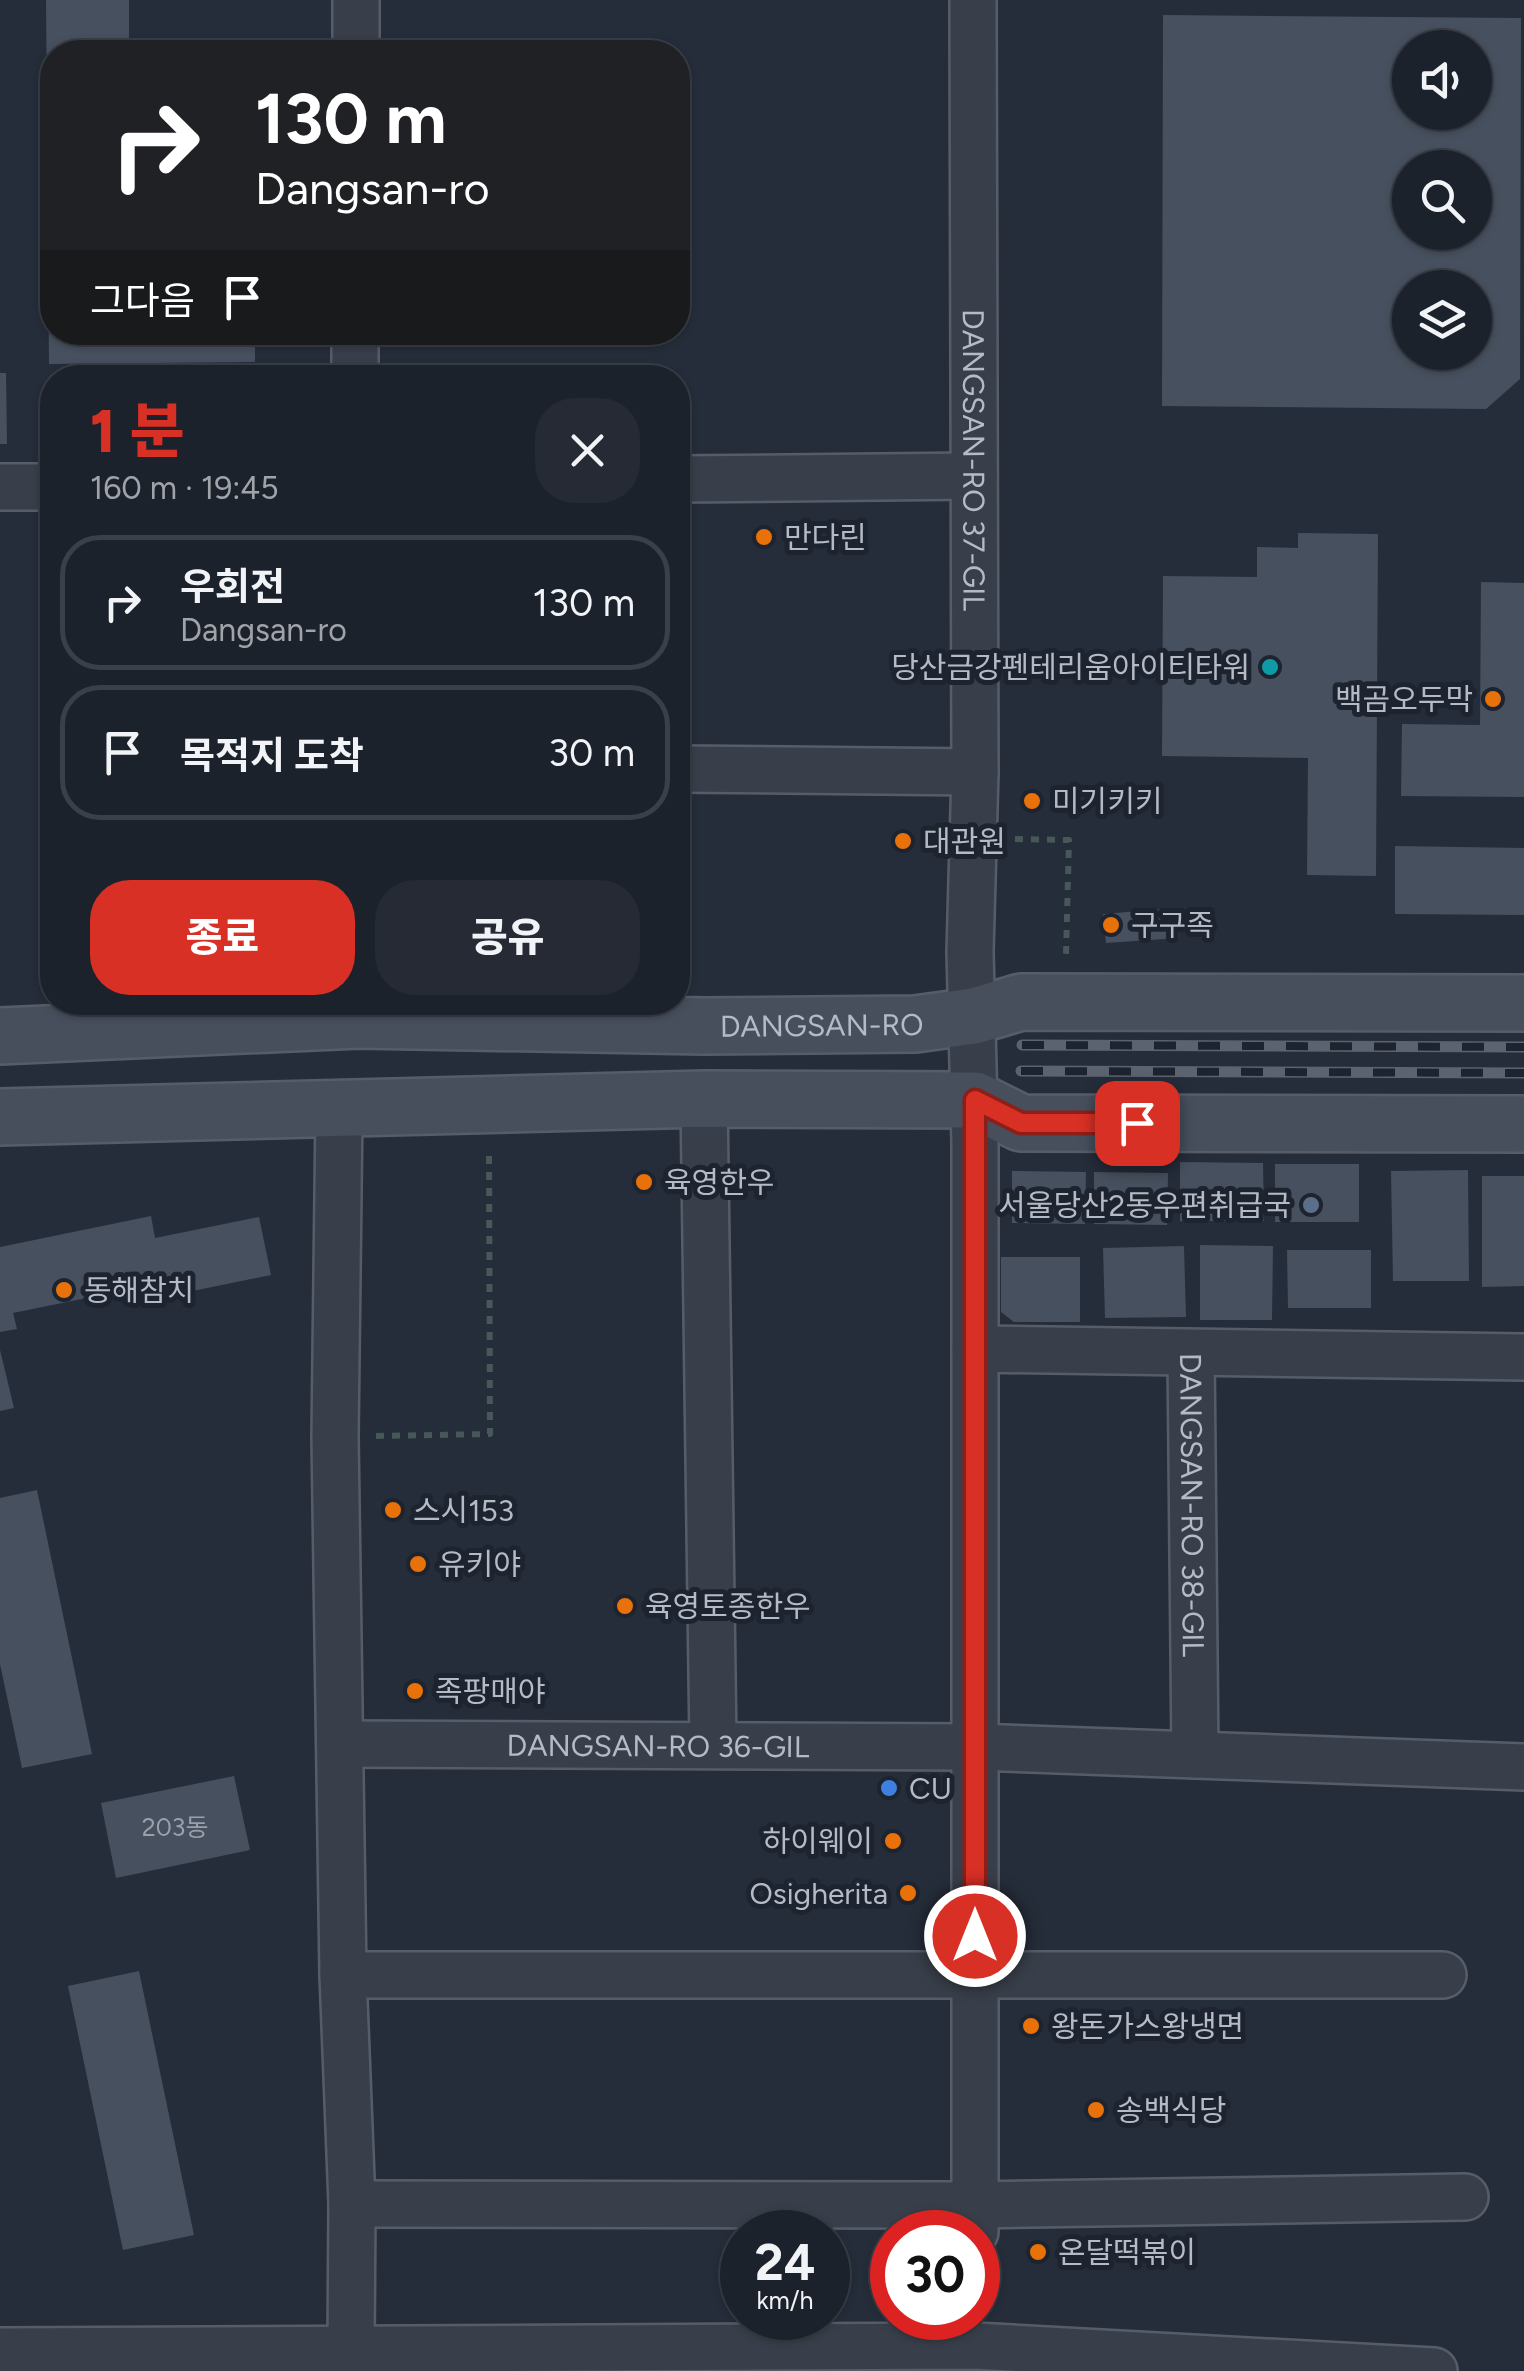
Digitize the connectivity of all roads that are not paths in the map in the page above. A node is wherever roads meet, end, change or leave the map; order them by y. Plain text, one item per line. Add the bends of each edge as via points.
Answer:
1 (356, 0) edge
2 (974, 0) edge
3 (356, 40) edge
4 (974, 476) junction
5 (690, 479) edge
6 (40, 486) edge
7 (0, 487) edge
8 (690, 770) edge
9 (975, 772) junction
10 (1524, 1003) edge
11 (302, 1015) edge
12 (456, 1015) edge
13 (974, 1016) junction
14 (724, 1026) junction
15 (0, 1036) edge
16 (684, 1100) junction
17 (975, 1100) junction
18 (339, 1110) junction
19 (0, 1117) edge
20 (1524, 1124) edge
21 (975, 1350) junction
22 (1191, 1353) junction
23 (1524, 1358) edge
24 (340, 1744) junction
25 (713, 1745) junction
26 (975, 1747) junction
27 (1195, 1755) junction
28 (1524, 1767) edge
29 (975, 1973) junction
30 (344, 1975) junction
31 (1443, 1975) dead end
32 (1465, 2197) dead end
33 (352, 2204) junction
34 (975, 2210) edge
35 (870, 2216) edge
36 (1000, 2218) edge
37 (1000, 2334) edge
38 (870, 2335) edge
39 (351, 2349) junction
40 (0, 2351) edge
41 (234, 2360) edge
42 (1434, 2371) edge

1 - 3 street
2 - 4 street, DANGSAN-RO 37-GIL
4 - 5 street
4 - 9 street, DANGSAN-RO 37-GIL
6 - 7 street
8 - 9 street
9 - 13 street, DANGSAN-RO 37-GIL
10 - 13 main road, DANGSAN-RO via 1021,1002
11 - 15 main road, DANGSAN-RO
12 - 14 main road, DANGSAN-RO
13 - 14 main road, DANGSAN-RO via 915,1024
13 - 17 street, DANGSAN-RO 37-GIL
14 - 16 main road via 758,1034 776,1048 770,1066 744,1083
16 - 17 main road
16 - 18 main road
16 - 25 street
17 - 20 main road via 1021,1123
17 - 21 street
18 - 19 main road
18 - 24 street
21 - 22 street, DANGSAN-RO 38-GIL
21 - 26 street
22 - 23 street
22 - 27 street, DANGSAN-RO 38-GIL
24 - 25 street, DANGSAN-RO 36-GIL
24 - 30 street
25 - 26 street, DANGSAN-RO 36-GIL
26 - 27 street
26 - 29 street
27 - 28 street
29 - 30 street
29 - 31 street
29 - 34 street
30 - 33 street
32 - 36 street
33 - 35 street
33 - 39 street
37 - 42 street
38 - 39 street
39 - 41 street
40 - 41 street

